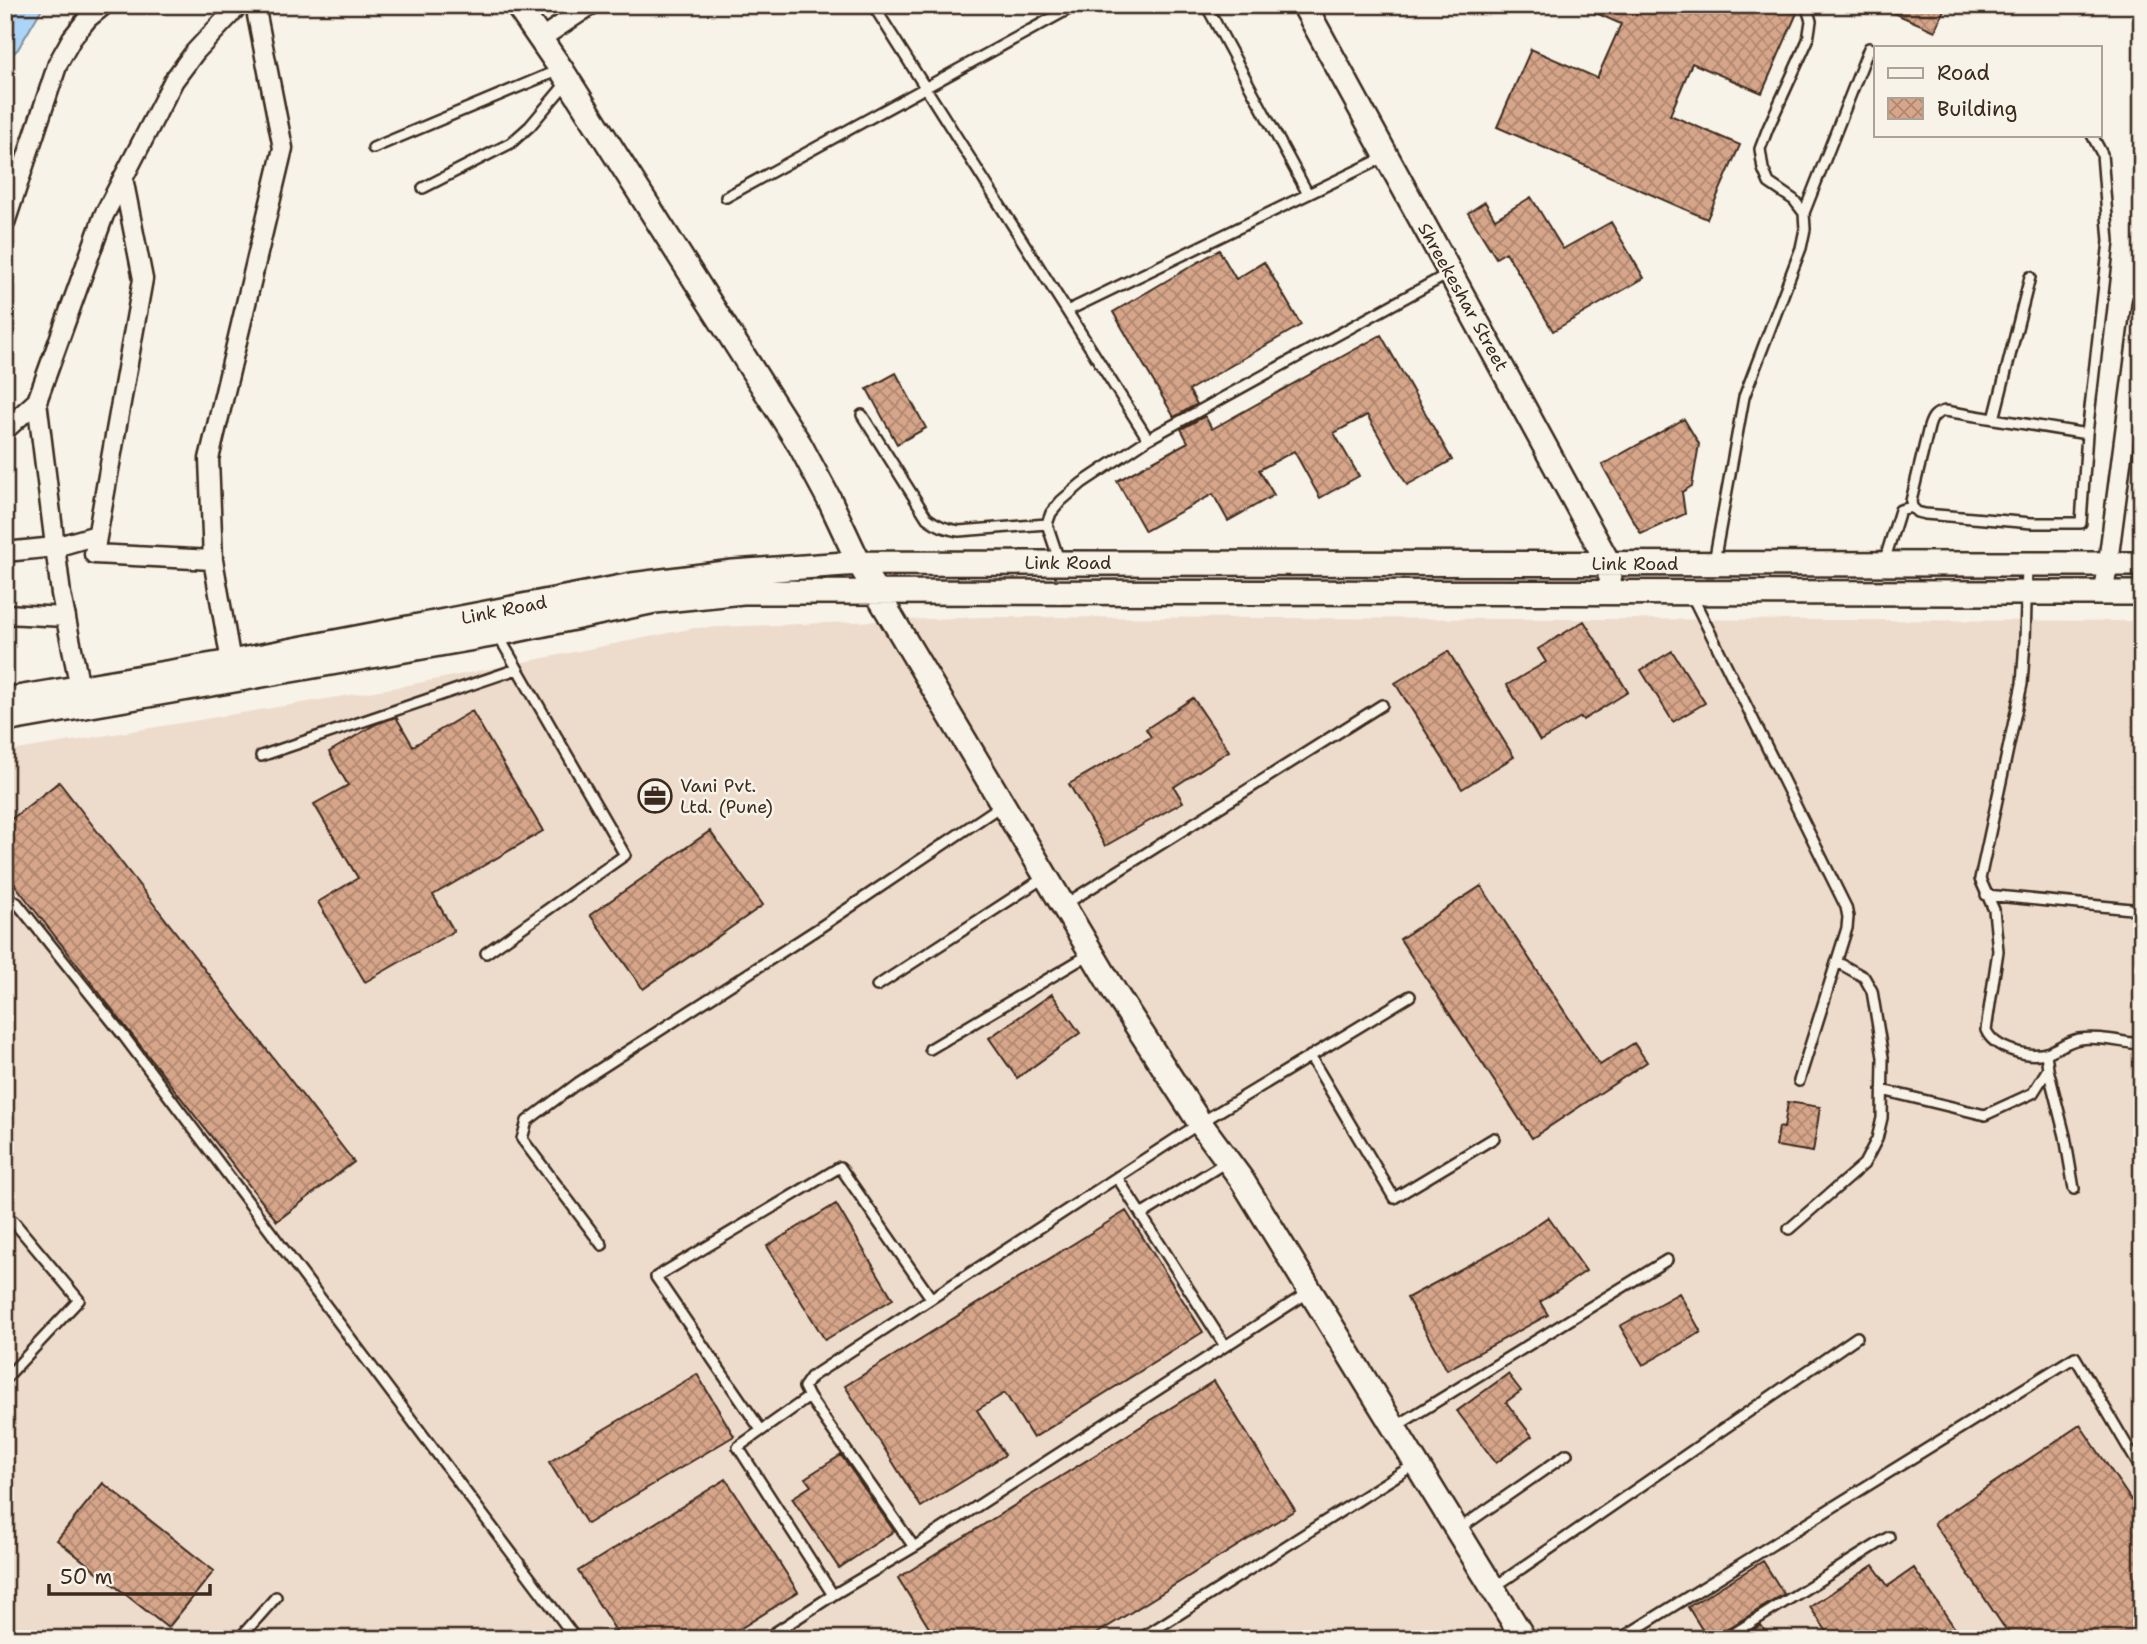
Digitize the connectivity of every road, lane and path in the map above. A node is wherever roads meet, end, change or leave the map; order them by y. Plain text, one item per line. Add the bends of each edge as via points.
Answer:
1 (104, 5) edge
2 (239, 5) edge
3 (255, 5) edge
4 (517, 5) edge
5 (591, 5) edge
6 (873, 5) edge
7 (1076, 5) edge
8 (1206, 5) edge
9 (1304, 5) edge
10 (1806, 5) edge
11 (541, 39) junction
12 (1874, 50) edge
13 (565, 75) junction
14 (925, 88) junction
15 (2093, 136) edge
16 (373, 148) dead end
17 (1387, 156) junction
18 (123, 178) junction
19 (423, 188) dead end
20 (1308, 194) junction
21 (726, 197) dead end
22 (1804, 213) junction
23 (5, 223) edge
24 (1450, 274) junction
25 (2030, 277) dead end
26 (2142, 302) edge
27 (1067, 310) junction
28 (37, 401) junction
29 (862, 415) dead end
30 (1994, 419) junction
31 (5, 430) edge
32 (2087, 434) junction
33 (1148, 439) junction
34 (1912, 507) junction
35 (1047, 524) junction
36 (97, 535) junction
37 (55, 547) junction
38 (5, 552) edge
39 (213, 560) junction
40 (859, 563) junction
41 (1060, 563) junction
42 (1609, 564) junction
43 (1714, 564) junction
44 (1883, 564) junction
45 (2027, 564) junction
46 (2108, 564) junction
47 (2142, 564) edge
48 (877, 592) junction
49 (1610, 592) junction
50 (1691, 592) junction
51 (2027, 593) junction
52 (2104, 593) junction
53 (2142, 593) edge
54 (5, 614) edge
55 (66, 617) junction
56 (497, 634) junction
57 (517, 669) junction
58 (235, 670) junction
59 (80, 688) junction
60 (5, 700) edge
61 (1382, 705) dead end
62 (5, 720) edge
63 (261, 756) dead end
64 (1002, 805) junction
65 (1046, 876) junction
66 (1986, 895) junction
67 (5, 896) edge
68 (1063, 905) junction
69 (2142, 910) edge
70 (486, 953) dead end
71 (1091, 953) junction
72 (1837, 962) junction
73 (877, 986) dead end
74 (1410, 996) dead end
75 (2140, 1044) dead end
76 (930, 1049) dead end
77 (2046, 1053) junction
78 (1310, 1056) junction
79 (2048, 1069) junction
80 (1800, 1081) dead end
81 (1882, 1090) junction
82 (1200, 1123) junction
83 (1494, 1138) dead end
84 (1228, 1161) junction
85 (1117, 1177) junction
86 (2074, 1189) dead end
87 (1142, 1215) junction
88 (13, 1221) dead end
89 (1789, 1229) dead end
90 (602, 1245) dead end
91 (1667, 1260) dead end
92 (1310, 1291) junction
93 (931, 1298) junction
94 (1857, 1337) dead end
95 (1225, 1346) junction
96 (5, 1379) edge
97 (809, 1398) junction
98 (1395, 1427) junction
99 (761, 1430) junction
100 (1567, 1454) dead end
101 (1417, 1463) junction
102 (2142, 1471) edge
103 (1458, 1530) junction
104 (1889, 1536) dead end
105 (914, 1547) junction
106 (1493, 1588) junction
107 (833, 1595) junction
108 (276, 1597) dead end
109 (239, 1639) edge
110 (576, 1639) edge
111 (765, 1639) edge
112 (1140, 1639) edge
113 (1524, 1639) edge
114 (1620, 1639) edge
115 (1725, 1639) edge

1 - 23 street via 72,38 58,63
2 - 18 street via 174,80
3 - 39 street via 283,148 209,459
4 - 11 street
5 - 11 street
6 - 14 lane
7 - 14 lane
8 - 20 lane
9 - 17 street, Shreekeshar Street
10 - 22 lane via 1811,21 1808,40 1760,149 1769,183
11 - 13 street
12 - 22 lane via 1869,48
13 - 16 lane
13 - 19 lane via 530,126 510,144
13 - 40 street via 800,445
14 - 21 lane
14 - 27 lane
15 - 32 lane via 2102,154 2109,241
17 - 20 lane
17 - 24 street, Shreekeshar Street
18 - 28 street via 104,215
18 - 36 street via 143,279
20 - 27 lane
22 - 43 lane via 1801,248 1744,397
24 - 33 lane
24 - 42 street, Shreekeshar Street
25 - 30 lane
26 - 46 street
27 - 33 lane
28 - 31 street
28 - 37 street
29 - 35 lane via 935,524 959,531
30 - 32 lane
30 - 34 lane via 1945,411 1931,418
32 - 34 lane via 2081,523 1925,514
33 - 35 lane via 1061,500
34 - 44 lane via 1900,510
35 - 41 lane
36 - 37 street
36 - 39 street via 93,554
37 - 38 street
37 - 55 street
39 - 58 street
40 - 41 street, Link Road
40 - 48 street
40 - 58 street, Link Road via 632,585
41 - 42 street, Link Road
42 - 43 street, Link Road
42 - 49 street, Shreekeshar Street
43 - 44 street, Link Road
44 - 45 street, Link Road
45 - 46 street, Link Road
45 - 51 lane
46 - 47 street, Link Road
46 - 52 street
48 - 49 street, Link Road
48 - 56 street, Link Road via 743,592 680,598
48 - 64 street
49 - 50 street, Link Road
50 - 51 street, Link Road
50 - 72 lane via 1846,907 1847,928
51 - 52 street, Link Road
51 - 66 lane via 2022,684 1980,879
52 - 53 street, Link Road
54 - 55 street
55 - 59 street
56 - 57 lane
56 - 58 street, Link Road
57 - 63 lane
57 - 70 lane via 625,855
58 - 59 street, Link Road
58 - 62 street, Link Road
59 - 60 street, Link Road
61 - 68 lane
64 - 65 street
64 - 90 lane via 527,1121 522,1139
65 - 68 street
65 - 73 lane
66 - 69 lane
66 - 77 lane via 1994,910 1998,951 1986,1030 1989,1038 2014,1051
67 - 110 lane via 17,903 123,1035
68 - 71 street
71 - 76 lane
71 - 82 street
72 - 80 lane
72 - 81 lane via 1864,976 1872,991 1883,1057
74 - 78 lane
75 - 77 lane via 2085,1039
77 - 79 lane
78 - 82 lane
78 - 83 lane via 1394,1198
79 - 81 lane via 2033,1093 1984,1115
79 - 86 lane
81 - 89 lane via 1882,1118 1871,1154
82 - 84 street
82 - 85 lane
84 - 87 lane
84 - 92 street
85 - 87 lane
85 - 93 lane
87 - 95 lane
88 - 96 lane via 79,1300
91 - 98 lane
92 - 95 lane
92 - 98 street
93 - 97 lane via 811,1377 804,1387
93 - 99 lane via 840,1167 656,1277
94 - 106 lane
95 - 105 lane
97 - 99 lane
97 - 105 lane
98 - 101 street
99 - 107 lane via 738,1447
100 - 103 lane
101 - 103 street
101 - 112 lane
102 - 114 lane via 2075,1357
103 - 106 street
104 - 115 lane
105 - 107 lane
106 - 113 street
107 - 111 lane
108 - 109 lane

